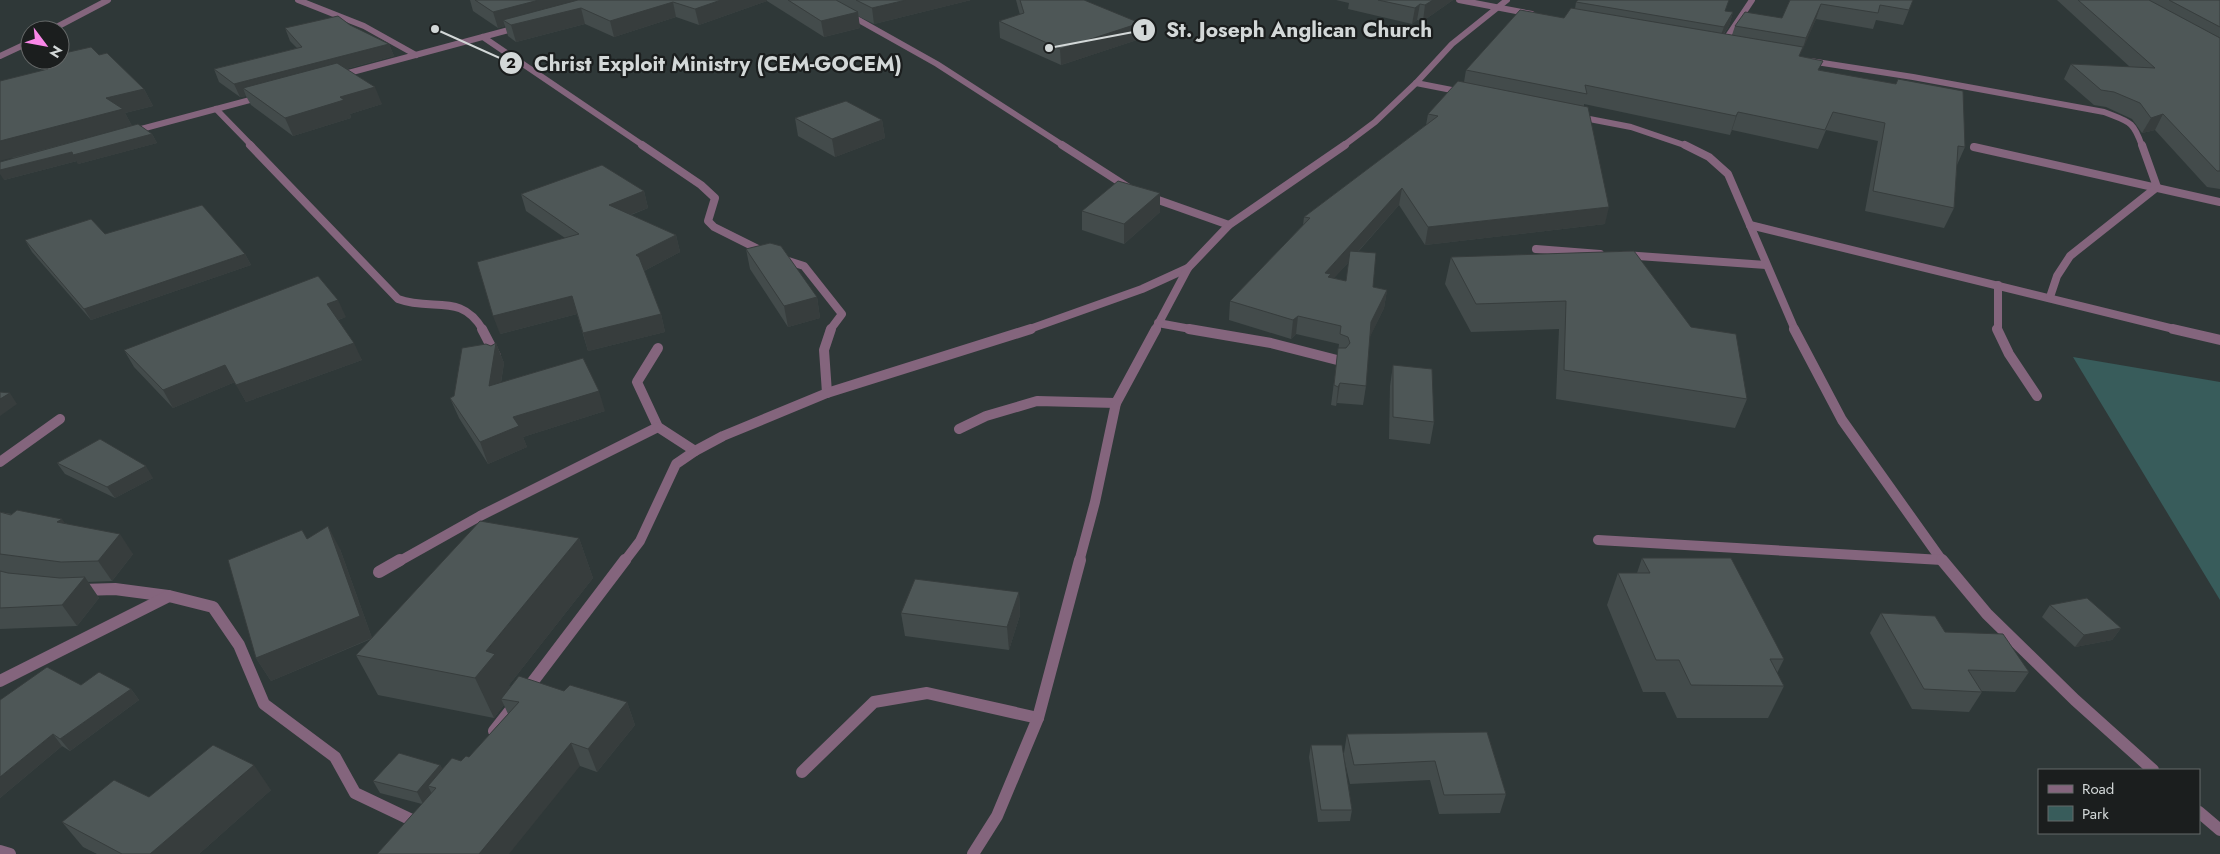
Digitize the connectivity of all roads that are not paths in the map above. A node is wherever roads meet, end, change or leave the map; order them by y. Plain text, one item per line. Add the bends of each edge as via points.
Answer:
1 (108, 0) edge
2 (298, 0) edge
3 (1459, 0) edge
4 (1507, 0) edge
5 (1752, 0) edge
6 (837, 8) edge
7 (1495, 8) junction
8 (1544, 16) edge
9 (70, 20) edge
10 (529, 24) edge
11 (483, 37) junction
12 (1711, 46) edge
13 (20, 47) edge
14 (1720, 47) junction
15 (1730, 49) edge
16 (416, 55) junction
17 (0, 56) edge
18 (1798, 59) edge
19 (336, 77) edge
20 (1416, 83) junction
21 (272, 94) edge
22 (1475, 95) edge
23 (216, 109) junction
24 (1572, 115) edge
25 (122, 134) edge
26 (1974, 147) dead end
27 (2157, 187) junction
28 (2220, 202) edge
29 (1228, 225) junction
30 (1750, 225) junction
31 (1536, 249) dead end
32 (1606, 254) edge
33 (1616, 255) edge
34 (1766, 265) junction
35 (1188, 268) junction
36 (1998, 285) junction
37 (2050, 297) junction
38 (1158, 323) junction
39 (2220, 340) edge
40 (658, 348) dead end
41 (498, 359) edge
42 (1341, 361) edge
43 (827, 393) junction
44 (2037, 396) dead end
45 (1116, 403) junction
46 (60, 419) dead end
47 (658, 427) junction
48 (959, 428) dead end
49 (695, 451) junction
50 (0, 462) edge
51 (1598, 540) dead end
52 (1942, 560) junction
53 (379, 572) dead end
54 (66, 589) edge
55 (169, 596) junction
56 (0, 681) edge
57 (1038, 718) junction
58 (486, 741) edge
59 (2152, 769) edge
60 (802, 772) dead end
61 (2200, 813) edge
62 (2220, 830) edge
63 (408, 835) edge
64 (0, 851) edge
65 (10, 854) edge
66 (973, 854) edge

1 - 9 street
2 - 16 street via 364,26
3 - 7 street
4 - 7 street
5 - 14 street
6 - 29 street via 937,64 1128,187
7 - 8 street
7 - 20 street via 1452,44
10 - 11 street
11 - 16 street
11 - 43 street via 701,185 715,198 708,221 717,231 768,255 804,266 842,314 829,326 823,350
12 - 14 street
13 - 17 street
14 - 15 street
16 - 19 street
18 - 27 street via 2119,116 2136,129
20 - 22 street
20 - 29 street via 1375,122 1321,163
21 - 23 street
23 - 25 street
23 - 41 street via 398,299 423,306 464,307 472,314
24 - 30 street via 1681,143 1709,157 1728,174
26 - 27 street
27 - 28 street
27 - 37 street via 2070,256 2057,276
29 - 35 street
30 - 34 street
30 - 36 street
31 - 32 street
33 - 34 street
34 - 52 street via 1842,420
35 - 38 street
35 - 43 street via 1142,289 1004,338
36 - 37 street
36 - 44 street via 1997,328 2008,354
37 - 39 street
38 - 42 street via 1271,343
38 - 45 street
40 - 47 street via 637,382
43 - 49 street
45 - 48 street via 1037,401 986,416
45 - 57 street via 1095,502
46 - 50 street
47 - 49 street
47 - 53 street via 480,516
49 - 58 street via 676,464 640,541
51 - 52 street
52 - 59 street via 1987,614
54 - 55 street via 115,589
55 - 56 street
55 - 63 street via 214,607 239,645 264,704 334,757 355,793 421,819
57 - 60 street via 927,693 874,702
57 - 66 street via 997,816
61 - 62 street
64 - 65 street

